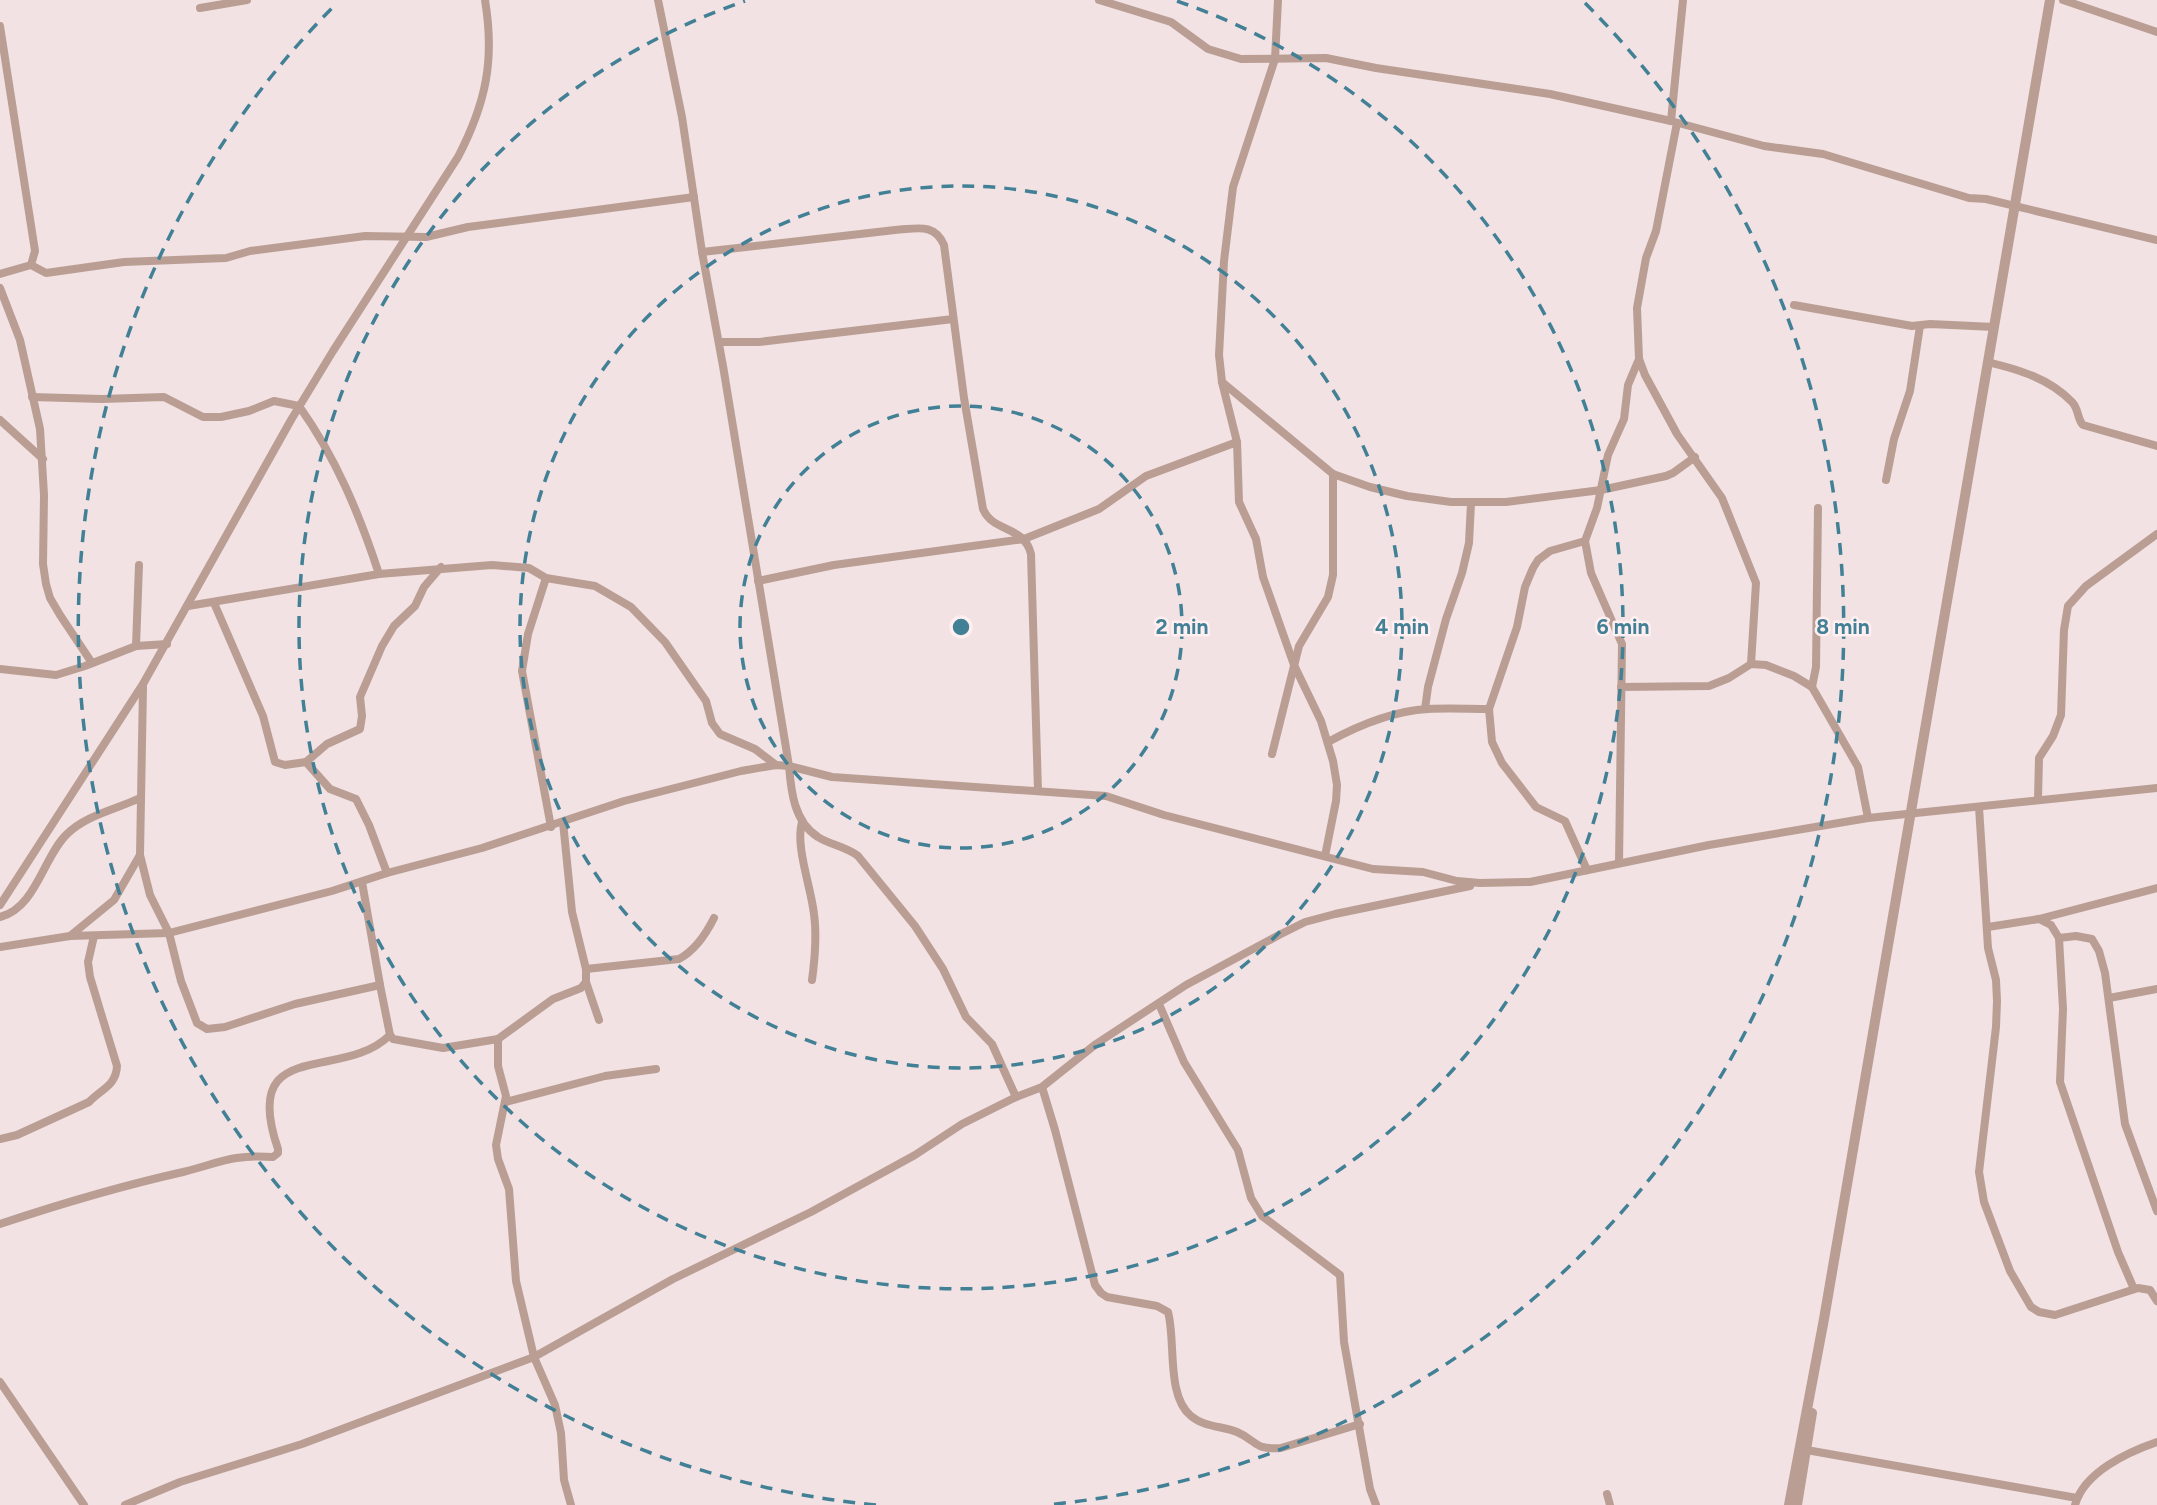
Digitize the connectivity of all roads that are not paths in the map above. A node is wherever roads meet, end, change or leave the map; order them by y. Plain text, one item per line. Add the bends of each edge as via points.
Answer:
1 (247, 0) edge
2 (485, 0) edge
3 (658, 0) edge
4 (1099, 0) edge
5 (1278, 0) edge
6 (1683, 0) edge
7 (2050, 0) edge
8 (2063, 0) edge
9 (200, 8) dead end
10 (0, 26) edge
11 (2157, 32) edge
12 (1275, 60) junction
13 (1674, 122) junction
14 (694, 197) junction
15 (2016, 207) junction
16 (406, 238) junction
17 (2157, 240) edge
18 (702, 252) junction
19 (31, 265) junction
20 (0, 274) edge
21 (0, 288) edge
22 (1794, 305) dead end
23 (953, 319) junction
24 (1920, 326) junction
25 (1994, 327) junction
26 (719, 342) junction
27 (1639, 359) junction
28 (1988, 362) junction
29 (1222, 382) junction
30 (32, 397) junction
31 (299, 406) junction
32 (0, 420) edge
33 (1237, 442) junction
34 (2157, 446) edge
35 (1695, 457) junction
36 (43, 459) junction
37 (1333, 474) junction
38 (1886, 480) dead end
39 (1601, 490) junction
40 (1471, 503) junction
41 (1818, 508) dead end
42 (2157, 534) edge
43 (1024, 539) junction
44 (1585, 541) junction
45 (139, 565) dead end
46 (441, 568) junction
47 (379, 574) junction
48 (546, 578) junction
49 (758, 581) junction
50 (214, 603) junction
51 (188, 606) junction
52 (167, 645) junction
53 (136, 646) junction
54 (92, 663) junction
55 (1751, 664) junction
56 (1294, 665) junction
57 (0, 669) edge
58 (144, 684) junction
59 (1621, 687) junction
60 (1812, 687) junction
61 (1426, 709) junction
62 (1489, 709) junction
63 (1328, 743) junction
64 (1272, 754) dead end
65 (306, 762) junction
66 (776, 765) junction
67 (789, 766) junction
68 (2157, 788) edge
69 (1038, 790) junction
70 (140, 798) junction
71 (2038, 800) junction
72 (1979, 807) junction
73 (1909, 815) junction
74 (1868, 818) junction
75 (563, 822) junction
76 (802, 822) junction
77 (551, 827) junction
78 (140, 855) junction
79 (1325, 856) junction
80 (1619, 863) junction
81 (1587, 870) junction
82 (387, 873) junction
83 (362, 883) junction
84 (1480, 883) junction
85 (2157, 888) edge
86 (0, 905) edge
87 (0, 917) edge
88 (713, 918) dead end
89 (2039, 919) junction
90 (1988, 927) junction
91 (169, 933) junction
92 (71, 936) junction
93 (94, 936) junction
94 (2059, 938) junction
95 (0, 947) edge
96 (586, 969) junction
97 (812, 980) dead end
98 (586, 982) junction
99 (380, 985) junction
100 (2157, 989) edge
101 (2109, 998) junction
102 (1159, 1004) junction
103 (599, 1020) dead end
104 (390, 1035) junction
105 (498, 1039) junction
106 (656, 1069) dead end
107 (1042, 1087) junction
108 (1016, 1097) junction
109 (506, 1102) junction
110 (0, 1139) edge
111 (2157, 1211) edge
112 (0, 1224) edge
113 (2134, 1289) junction
114 (2157, 1301) edge
115 (534, 1357) junction
116 (0, 1382) edge
117 (1360, 1424) junction
118 (2157, 1442) edge
119 (1803, 1450) junction
120 (1607, 1494) dead end
121 (2076, 1501) edge
122 (84, 1505) edge
123 (125, 1505) edge
124 (571, 1505) edge
125 (1376, 1505) edge
126 (1610, 1505) edge
127 (1789, 1505) edge
128 (1797, 1505) edge

1 - 9 street
2 - 16 street via 490,53 474,128
3 - 14 street
4 - 12 street via 1171,22 1219,53
5 - 12 street
6 - 13 street
7 - 15 street
8 - 11 street
10 - 19 street via 35,251
12 - 13 street via 1347,61 1550,94
12 - 29 street via 1233,187 1220,311
13 - 15 street via 1764,146 1823,154 1969,198
13 - 27 street via 1656,231 1637,308
14 - 16 street
14 - 18 street
15 - 17 street
15 - 25 street
16 - 19 street via 365,236 226,258 124,262 46,273
16 - 31 street
18 - 23 street via 933,229 944,245
18 - 26 street
19 - 20 street
21 - 30 street via 20,340
22 - 24 street
23 - 26 street via 759,342
23 - 43 street via 983,509 990,521
24 - 25 street
24 - 38 street via 1910,391
25 - 28 street
26 - 49 street
27 - 35 street via 1669,421
27 - 39 street
28 - 34 street via 2029,374 2059,390 2076,407 2083,425
28 - 73 street
29 - 33 street
29 - 37 street
30 - 31 street via 163,397 203,417 249,411 274,401
30 - 36 street
31 - 47 street via 337,465
31 - 51 street
32 - 36 street
33 - 43 street via 1146,476 1099,509
33 - 56 street via 1239,502 1256,539 1263,577
35 - 39 street via 1673,474
35 - 55 street via 1722,498 1756,583
36 - 54 street via 46,584 50,598
37 - 40 street via 1407,496
37 - 56 street via 1333,567 1328,597 1299,646
39 - 40 street
39 - 44 street
40 - 61 street via 1469,543 1428,687
41 - 60 street
42 - 71 street via 2086,586 2067,606 2061,715 2039,758
43 - 49 street via 834,565
43 - 69 street via 1031,554
44 - 59 street via 1591,573 1622,644
44 - 62 street via 1550,551 1533,568
45 - 53 street
46 - 47 street
46 - 48 street via 519,566
46 - 65 street via 382,646 360,697 360,729 327,744
47 - 50 street
48 - 66 street via 595,586 631,607 677,659 706,701 720,734 755,749
48 - 77 street via 522,671
49 - 67 street
50 - 51 street
50 - 65 street via 263,716 275,761 285,765
51 - 52 street
52 - 53 street
52 - 58 street
53 - 54 street
54 - 57 street via 56,674
55 - 59 street via 1709,685
55 - 60 street via 1783,671
56 - 63 street
56 - 64 street
58 - 70 street
58 - 86 street
59 - 80 street
60 - 74 street via 1858,767
61 - 62 street
61 - 63 street via 1390,717
62 - 81 street via 1496,754 1540,811 1565,821
63 - 79 street via 1336,802
65 - 82 street via 330,789 356,799
66 - 67 street
66 - 75 street via 624,801
67 - 69 street via 832,777
67 - 76 street
68 - 71 street
69 - 79 street via 1116,798 1164,815
70 - 78 street
70 - 87 street via 90,819 66,835 28,895
71 - 72 street
72 - 73 street
72 - 90 street
73 - 74 street
73 - 119 street
74 - 80 street
75 - 77 street
75 - 96 street via 572,912
76 - 97 street via 799,840 815,916
76 - 108 street via 818,838 858,856 915,926 967,1017 992,1044
77 - 82 street
78 - 91 street via 150,895
78 - 92 street via 114,900
79 - 84 street via 1373,869 1423,872
80 - 81 street
81 - 84 street via 1530,882
82 - 83 street
83 - 91 street
83 - 99 street
84 - 102 street via 1305,922
85 - 89 street
88 - 96 street via 679,959
89 - 90 street
89 - 94 street via 2051,925
90 - 113 street via 1996,1014 1979,1172 1993,1229 2025,1298 2039,1312 2055,1315
91 - 93 street
91 - 99 street via 181,981 202,1028 225,1027 295,1004
92 - 93 street
92 - 95 street
93 - 110 street via 88,962 117,1066 114,1080 89,1102
94 - 101 street via 2092,939 2104,964
94 - 113 street via 2063,1009 2060,1082
96 - 98 street
98 - 103 street
98 - 105 street via 552,999
99 - 104 street
100 - 101 street
101 - 111 street via 2125,1124
102 - 107 street via 1096,1044
102 - 117 street via 1184,1062 1238,1150 1251,1198 1262,1216 1340,1275 1344,1342
104 - 105 street via 399,1042 443,1048
104 - 112 street via 377,1046 301,1067 279,1081 269,1093 268,1105 278,1149 273,1157 218,1160
105 - 109 street via 496,1057
106 - 109 street via 593,1079
107 - 108 street
107 - 117 street via 1096,1285 1107,1297 1168,1311 1177,1392 1191,1417 1240,1433 1262,1448 1281,1448
108 - 115 street via 811,1212 673,1279
109 - 115 street via 496,1145 509,1189 516,1281
113 - 114 street via 2146,1288
115 - 123 street
115 - 124 street via 555,1405
116 - 122 street
117 - 125 street
118 - 121 street via 2105,1468
119 - 121 street
119 - 127 street
119 - 128 street
120 - 126 street

